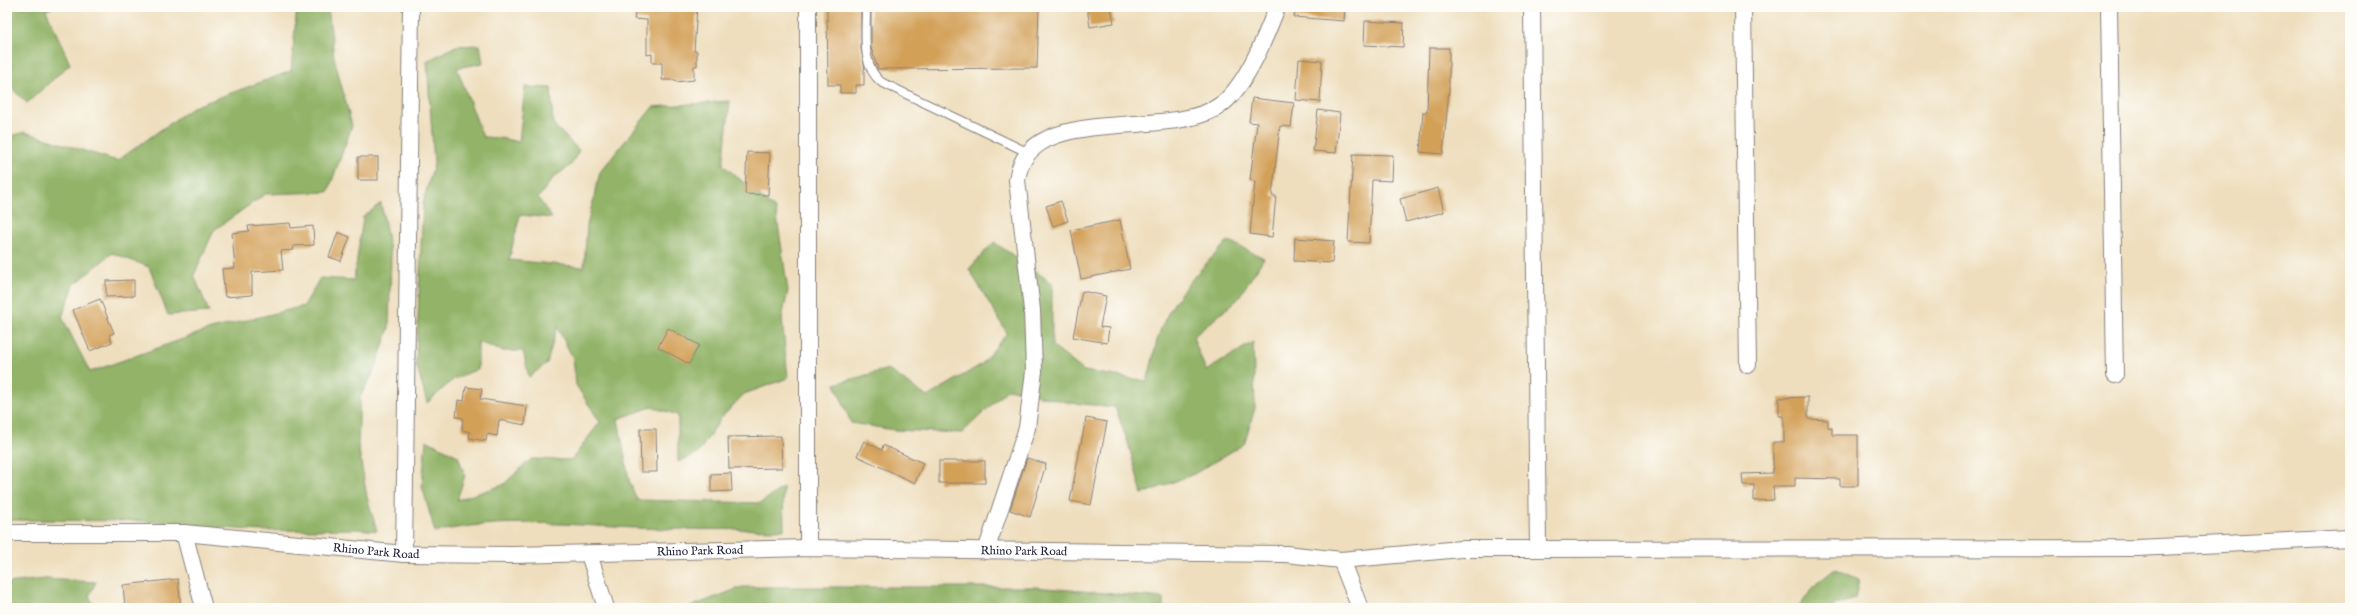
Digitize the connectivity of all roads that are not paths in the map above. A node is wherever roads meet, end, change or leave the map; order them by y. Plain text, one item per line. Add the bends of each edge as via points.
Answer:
1 (411, 7) edge
2 (808, 7) edge
3 (1278, 7) edge
4 (1532, 7) edge
5 (1743, 7) edge
6 (2108, 7) edge
7 (866, 10) dead end
8 (1027, 152) junction
9 (1748, 365) dead end
10 (2115, 375) dead end
11 (7, 533) edge
12 (184, 533) junction
13 (2350, 538) edge
14 (808, 548) junction
15 (1538, 549) junction
16 (986, 551) junction
17 (404, 554) junction
18 (589, 554) junction
19 (1341, 560) junction
20 (204, 608) edge
21 (606, 608) edge
22 (1360, 608) edge

1 - 17 street
2 - 14 street
3 - 8 street via 1262,45 1236,89 1221,104 1170,122 1104,126 1060,133
4 - 15 street
5 - 9 street
6 - 10 street
7 - 8 lane via 867,61 873,76 880,82
8 - 16 street via 1018,167 1017,180 1032,310 1034,371 1027,428
11 - 12 street, Rhino Park Road
12 - 17 street, Rhino Park Road
12 - 20 street
13 - 15 street, Rhino Park Road via 2138,548
14 - 16 street, Rhino Park Road
14 - 18 street, Rhino Park Road
15 - 19 street, Rhino Park Road via 1461,549
16 - 19 street, Rhino Park Road via 1286,554
17 - 18 street, Rhino Park Road
18 - 21 street
19 - 22 street

